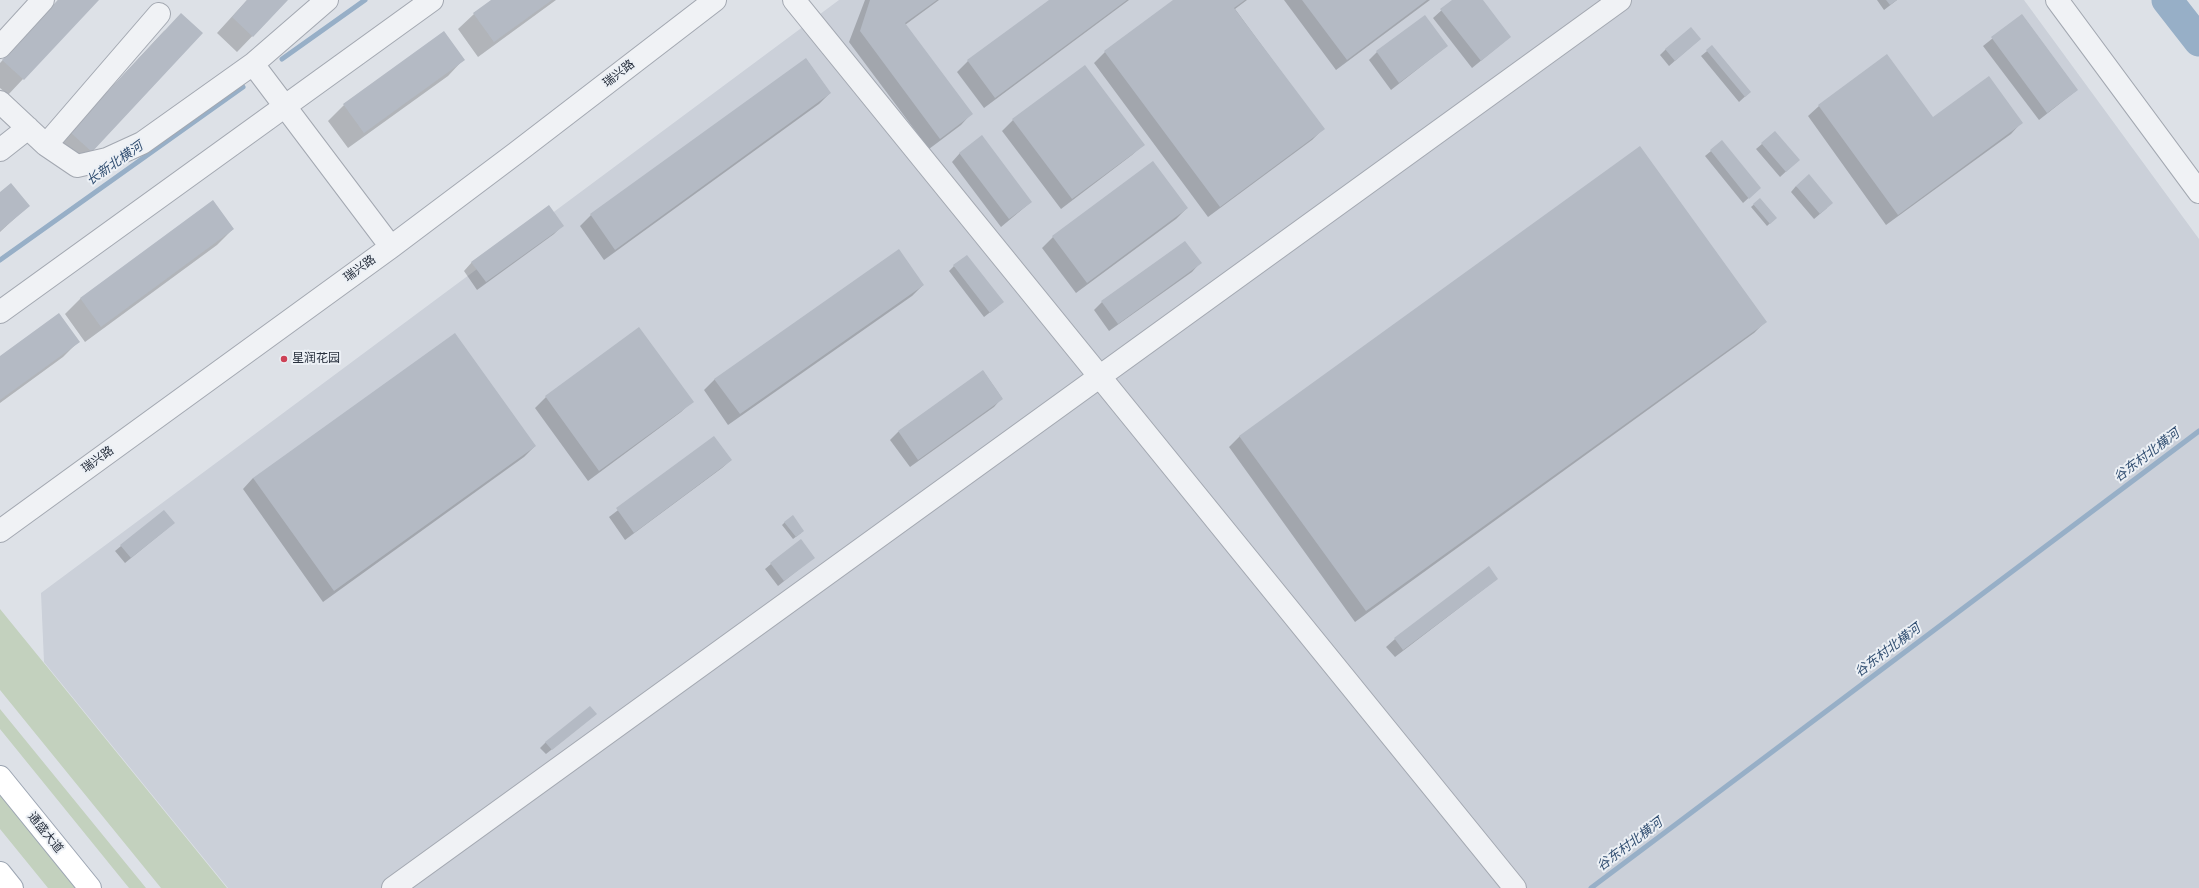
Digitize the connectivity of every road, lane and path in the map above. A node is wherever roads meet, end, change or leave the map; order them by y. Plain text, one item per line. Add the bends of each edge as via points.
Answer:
1 (43, 0) edge
2 (327, 0) edge
3 (432, 0) edge
4 (715, 0) edge
5 (794, 0) edge
6 (1620, 0) edge
7 (2057, 0) edge
8 (159, 14) dead end
9 (0, 47) edge
10 (253, 64) junction
11 (0, 102) edge
12 (285, 105) junction
13 (28, 128) junction
14 (46, 145) junction
15 (0, 150) edge
16 (2199, 192) edge
17 (391, 246) junction
18 (0, 312) edge
19 (1101, 376) junction
20 (0, 531) edge
21 (0, 777) edge
22 (0, 873) edge
23 (12, 888) edge
24 (90, 888) edge
25 (393, 888) edge
26 (1516, 888) edge

1 - 9 street
2 - 10 street
3 - 12 street
4 - 17 street, 瑞兴路
5 - 19 street
6 - 19 street
7 - 16 street
8 - 14 street
10 - 12 street
10 - 14 street via 142,143 107,159 77,166
11 - 13 street
12 - 17 street
12 - 18 street
13 - 14 street
13 - 15 street
17 - 20 street, 瑞兴路
19 - 25 street
19 - 26 street
21 - 24 main road, 通盛大道
22 - 23 main road

